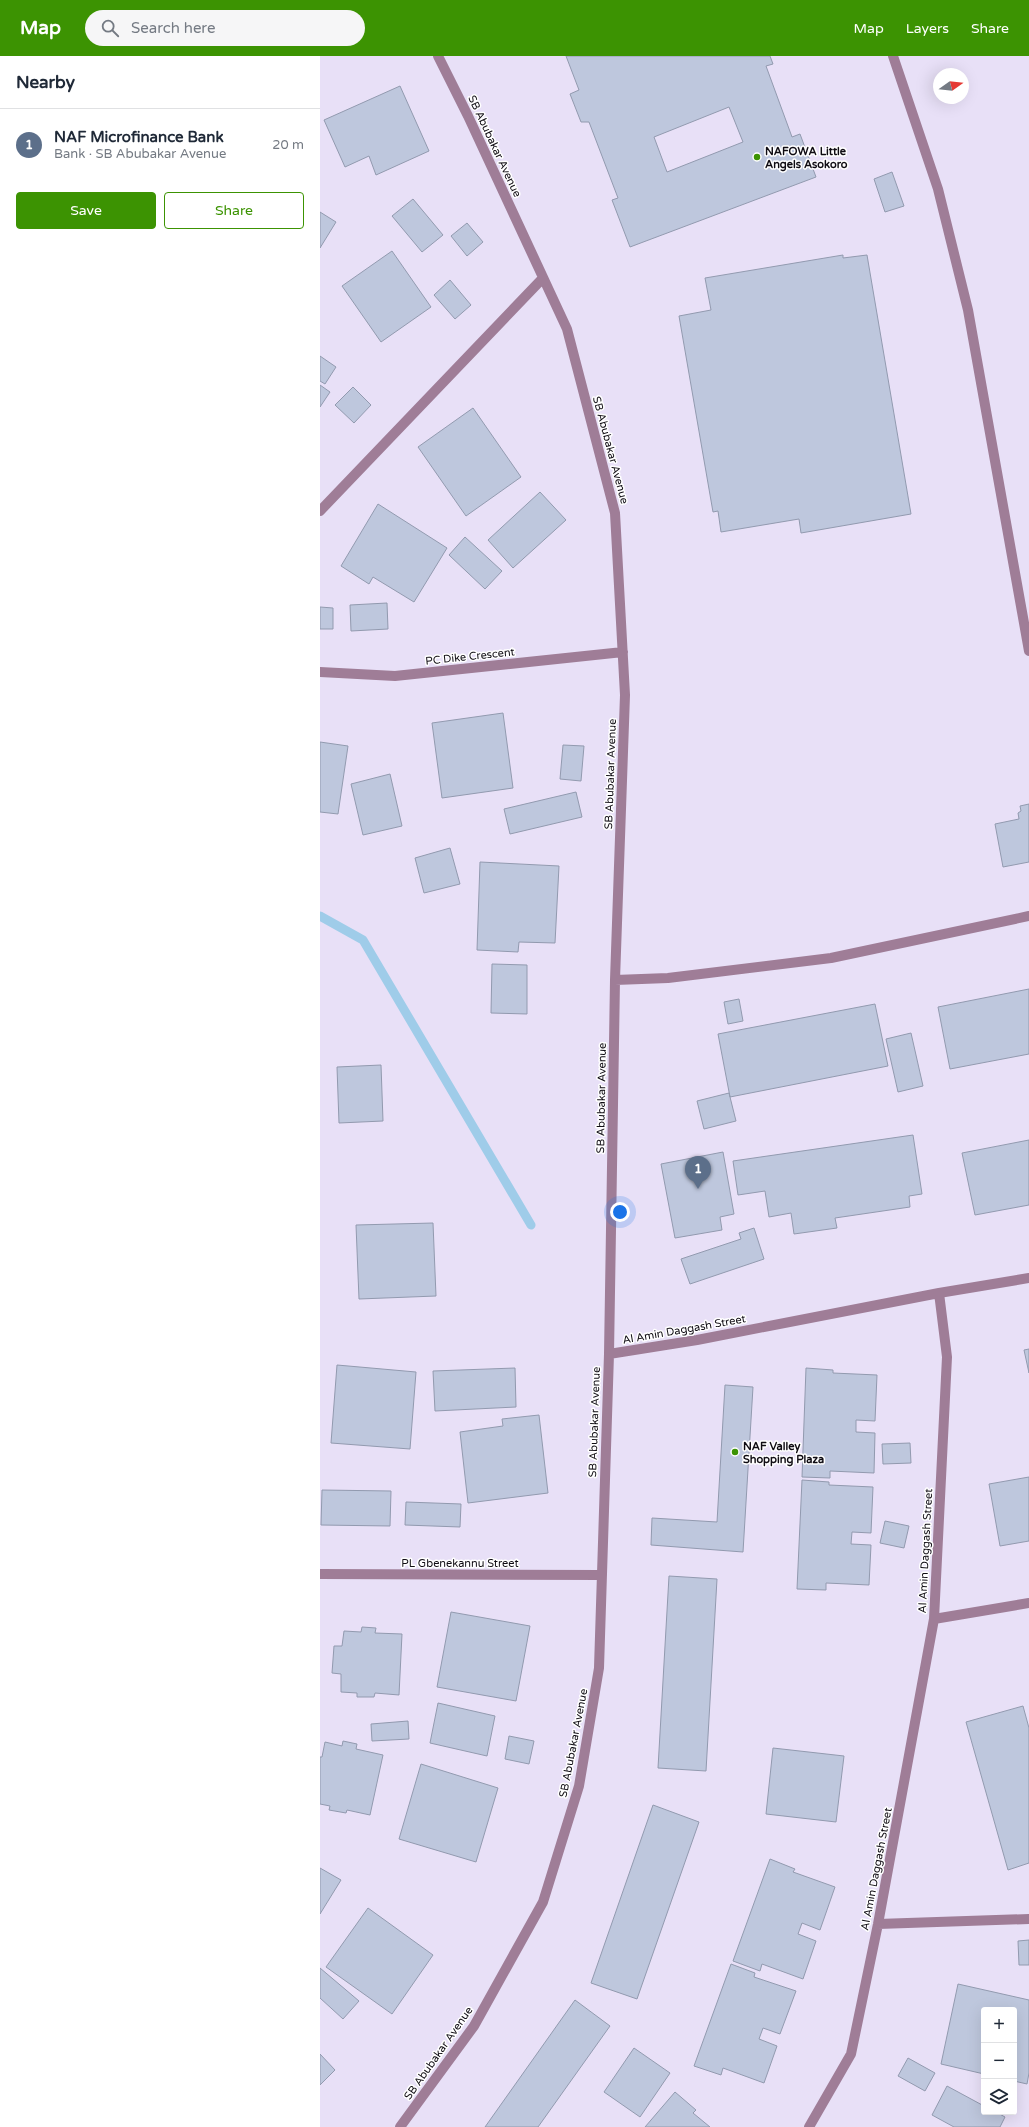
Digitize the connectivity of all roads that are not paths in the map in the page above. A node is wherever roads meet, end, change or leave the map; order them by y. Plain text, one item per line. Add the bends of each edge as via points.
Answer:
1 (438, 56) edge
2 (893, 56) edge
3 (543, 278) junction
4 (320, 511) edge
5 (1029, 651) edge
6 (623, 652) junction
7 (320, 672) edge
8 (1029, 916) edge
9 (615, 980) junction
10 (1029, 1278) edge
11 (939, 1294) junction
12 (609, 1354) junction
13 (320, 1574) edge
14 (601, 1575) junction
15 (1029, 1603) edge
16 (934, 1619) junction
17 (1029, 1919) edge
18 (878, 1924) junction
19 (400, 2127) edge
20 (809, 2127) edge

1 - 3 street, SB Abubakar Avenue
2 - 5 street via 938,189 968,310
3 - 4 street
3 - 6 street, SB Abubakar Avenue via 567,329 615,513
6 - 7 street, PC Dike Crescent via 395,676
6 - 9 street, SB Abubakar Avenue via 625,695
8 - 9 street via 832,958 668,978
9 - 12 street, SB Abubakar Avenue
10 - 11 street
11 - 12 street, Al Amin Daggash Street
11 - 16 street, Al Amin Daggash Street via 948,1357
12 - 14 street, SB Abubakar Avenue
13 - 14 street, PL Gbenekannu Street
14 - 19 street, SB Abubakar Avenue via 599,1668 580,1778 543,1902 474,2026
15 - 16 street
16 - 18 street, Al Amin Daggash Street
17 - 18 street
18 - 20 street, Al Amin Daggash Street via 851,2054

